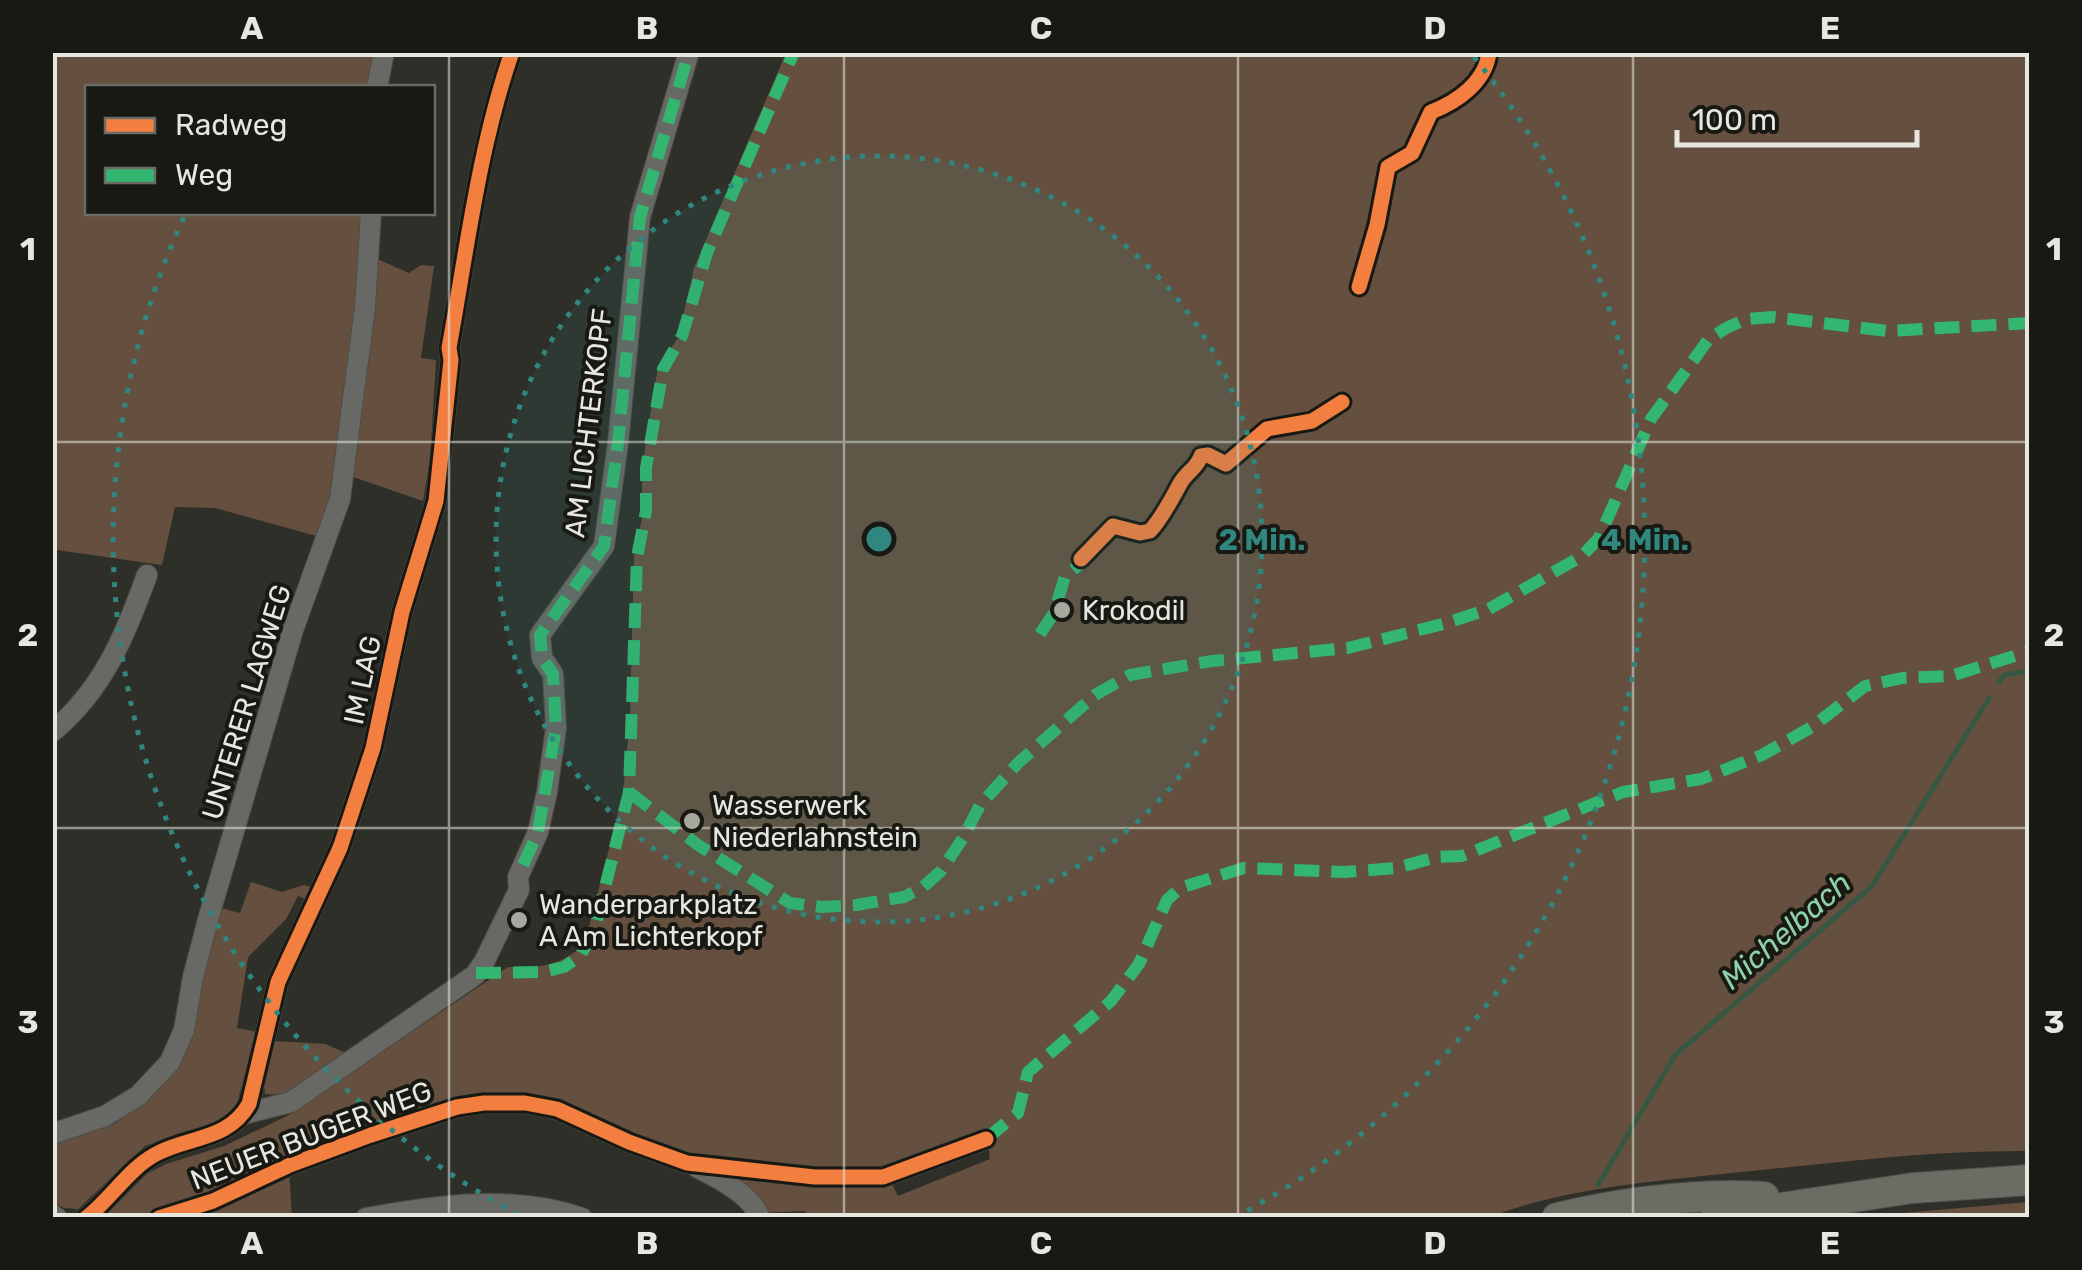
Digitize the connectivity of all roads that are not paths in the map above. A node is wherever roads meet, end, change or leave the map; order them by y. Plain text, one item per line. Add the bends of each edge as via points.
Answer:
1 (384, 52) edge
2 (512, 52) edge
3 (690, 52) edge
4 (378, 85) edge
5 (371, 215) edge
6 (147, 575) dead end
7 (52, 732) edge
8 (244, 1114) junction
9 (52, 1134) edge
10 (986, 1139) dead end
11 (687, 1163) junction
12 (2030, 1180) edge
13 (1817, 1200) junction
14 (86, 1218) edge
15 (159, 1218) edge
16 (366, 1218) edge
17 (582, 1218) edge
18 (760, 1218) edge
19 (1557, 1218) edge
20 (1715, 1218) edge
21 (1780, 1218) edge

1 - 4 street
2 - 8 street, IM LAG via 484,152 452,334 436,501 359,793 278,982
3 - 8 street, AM LICHTERKOPF via 640,217 604,546 540,635 542,658 553,674 556,728 538,832 519,890 475,975 291,1102
5 - 9 street, UNTERER LAGWEG via 340,499 293,630 205,931 185,1028 170,1062 138,1096
6 - 7 street via 108,669 79,710
8 - 14 street via 224,1132 146,1160
10 - 11 street, NEUER BUGER WEG via 881,1177
11 - 15 street, NEUER BUGER WEG via 557,1108 484,1102 371,1134
11 - 18 street via 740,1194
12 - 13 main road
13 - 19 main road via 1714,1194
13 - 20 main road
13 - 21 main road
16 - 17 street via 494,1204

